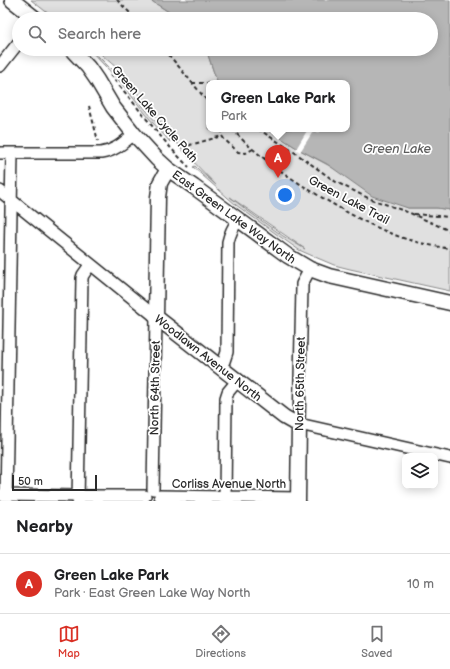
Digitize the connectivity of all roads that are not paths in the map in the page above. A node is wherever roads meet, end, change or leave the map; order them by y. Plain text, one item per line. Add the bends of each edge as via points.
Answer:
1 (12, 0) edge
2 (27, 12) edge
3 (12, 51) edge
4 (78, 56) edge
5 (0, 66) edge
6 (134, 134) junction
7 (0, 153) edge
8 (12, 153) junction
9 (168, 169) junction
10 (0, 191) edge
11 (11, 201) junction
12 (238, 220) junction
13 (90, 265) junction
14 (310, 269) junction
15 (450, 302) edge
16 (156, 316) junction
17 (220, 367) junction
18 (237, 381) junction
19 (299, 424) junction
20 (450, 458) edge
21 (4, 497) edge
22 (152, 497) edge
23 (78, 499) edge
24 (225, 499) edge
25 (298, 499) edge

1 - 2 main road
3 - 5 street
4 - 6 main road, East Green Lake Way North
6 - 8 street via 109,152
6 - 9 main road, East Green Lake Way North
7 - 8 street
8 - 11 street
9 - 12 main road, East Green Lake Way North
9 - 16 main road, North 64th Street via 160,183 158,197
10 - 11 street, Woodlawn Avenue North
11 - 13 street, Woodlawn Avenue North
11 - 21 street
12 - 14 main road, East Green Lake Way North
12 - 17 street via 232,228 228,242 227,352
13 - 16 street, Woodlawn Avenue North
13 - 23 street via 82,278
14 - 15 main road, East Green Lake Way North via 342,280
14 - 19 street, North 65th Street via 302,284
16 - 17 main road, Woodlawn Avenue North
16 - 22 street, North 64th Street
17 - 18 main road, Woodlawn Avenue North
18 - 19 main road, Woodlawn Avenue North via 284,418
18 - 24 street via 226,398
19 - 20 street, Woodlawn Avenue North
19 - 25 main road, North 65th Street
21 - 23 street, Corliss Avenue North
22 - 23 street, Corliss Avenue North
22 - 24 street, Corliss Avenue North
24 - 25 street, Corliss Avenue North

